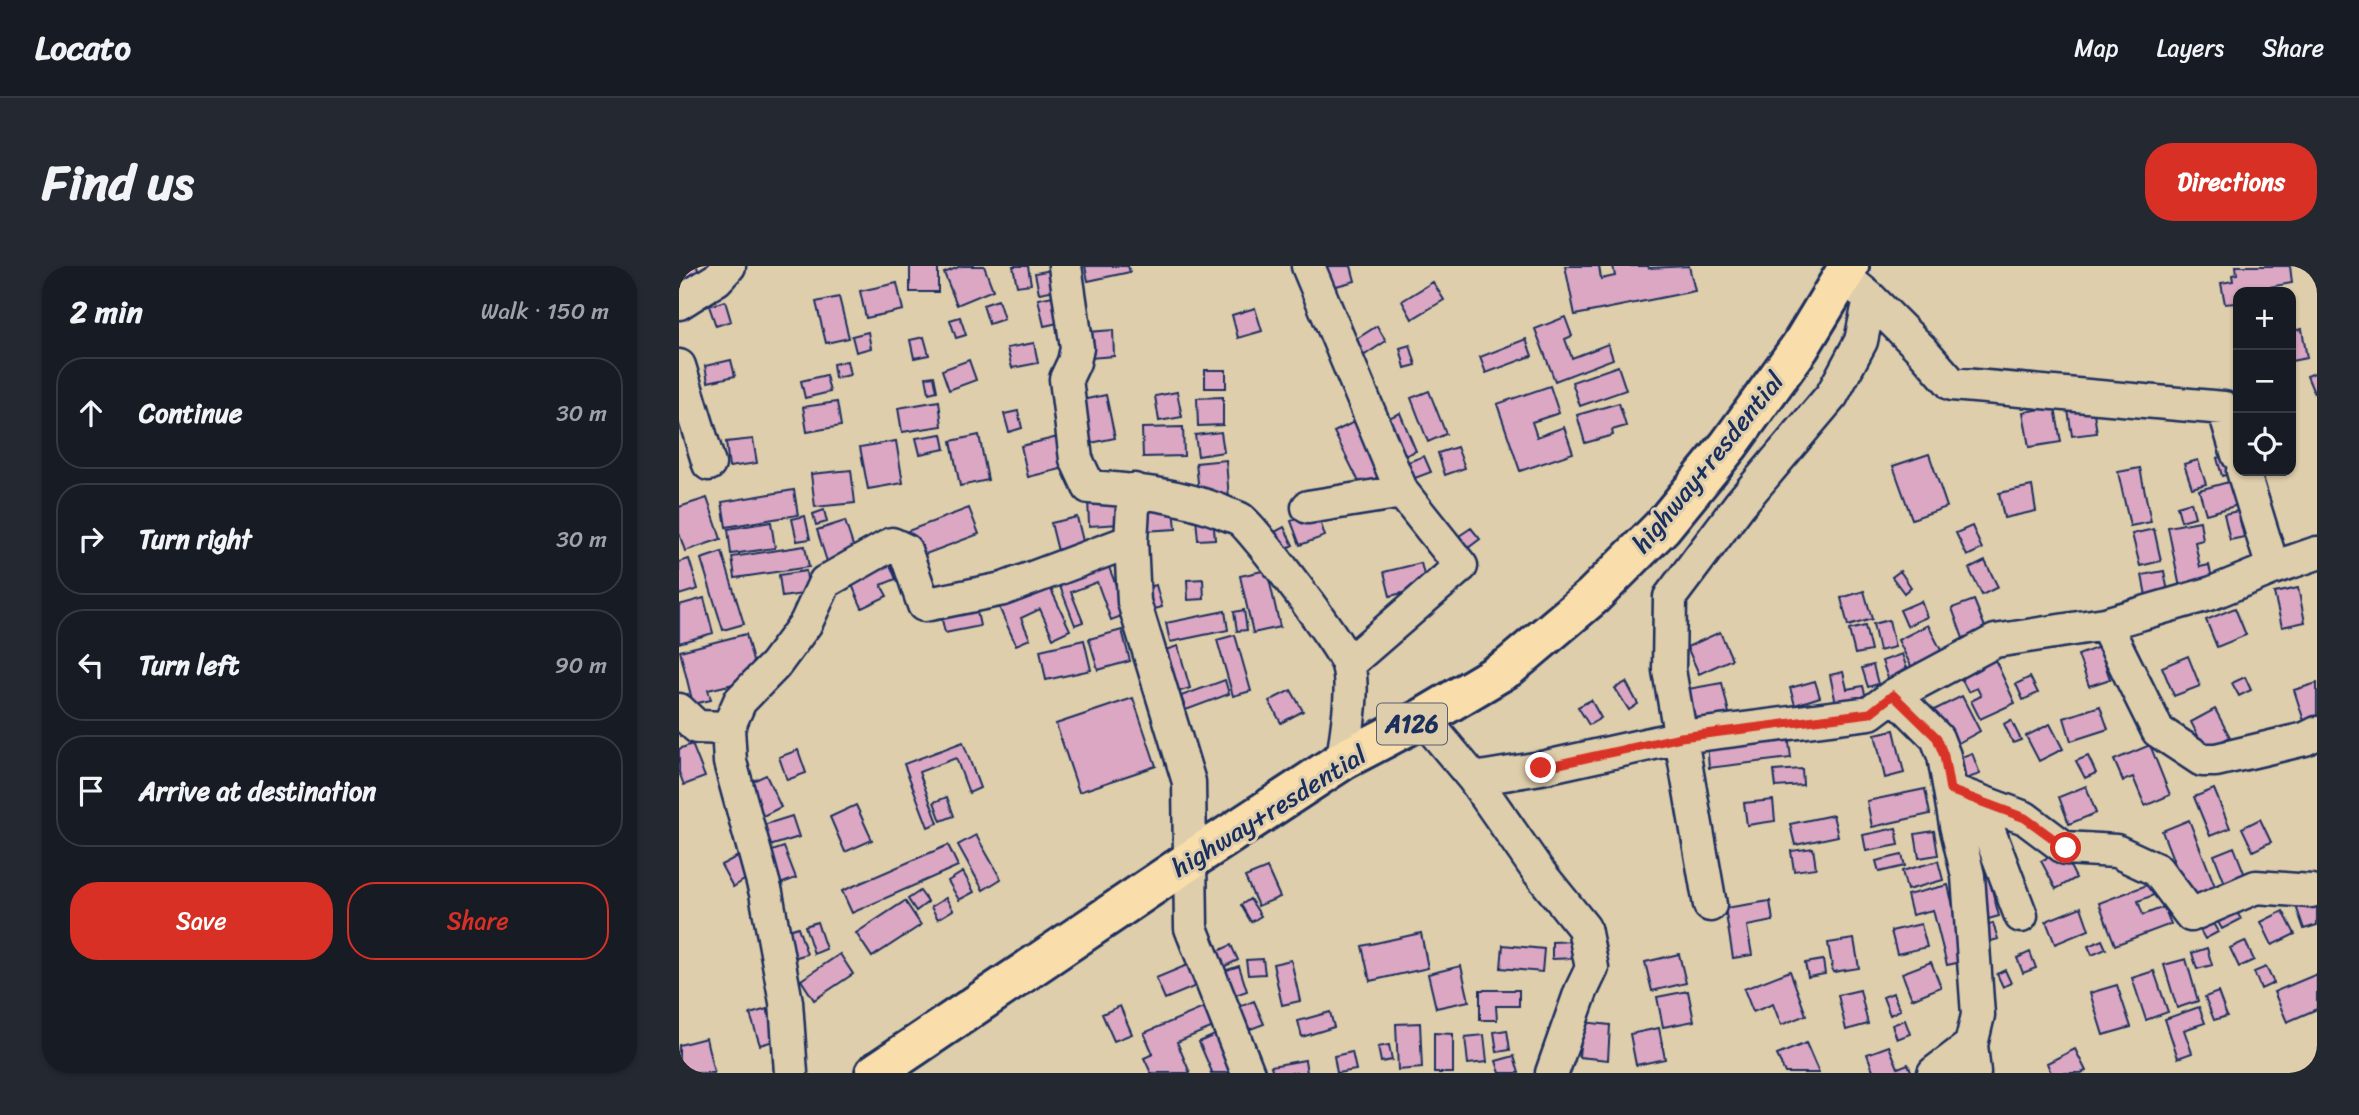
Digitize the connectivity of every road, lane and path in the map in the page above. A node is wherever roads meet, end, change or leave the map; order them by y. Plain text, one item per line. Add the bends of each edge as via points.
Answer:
1 (729, 266) edge
2 (1065, 266) edge
3 (1308, 266) edge
4 (1854, 280) edge
5 (679, 303) edge
6 (679, 366) edge
7 (2233, 438) edge
8 (709, 464) dead end
9 (2245, 476) edge
10 (1134, 490) junction
11 (1402, 492) junction
12 (1308, 508) dead end
13 (1131, 541) junction
14 (2315, 558) edge
15 (2273, 568) junction
16 (2105, 624) junction
17 (1348, 664) junction
18 (1893, 695) junction
19 (679, 710) edge
20 (1423, 718) junction
21 (728, 728) junction
22 (2317, 733) edge
23 (1681, 737) junction
24 (1343, 760) junction
25 (1474, 779) junction
26 (1950, 790) junction
27 (1956, 825) junction
28 (1189, 861) junction
29 (2311, 891) dead end
30 (1710, 905) dead end
31 (2021, 916) dead end
32 (1972, 1059) edge
33 (791, 1073) edge
34 (875, 1073) edge
35 (1248, 1073) edge
36 (1552, 1073) edge
37 (1934, 1073) edge

1 - 5 street
2 - 10 street via 1077,348 1066,379 1076,459 1089,487
3 - 11 street
4 - 7 street via 1952,384 2224,408
4 - 20 highway, highway+resdential / A126 via 1662,527 1593,596 1509,667
4 - 23 street via 1861,341 1832,395 1740,503 1670,597 1669,670
6 - 8 street
9 - 15 street
10 - 13 street
10 - 17 street via 1240,519 1322,623
11 - 12 street
11 - 17 street via 1461,566
13 - 21 street via 1003,589 924,605 905,551 892,544 825,582 806,623 740,701
13 - 28 street via 1134,602 1189,782
14 - 15 street
15 - 16 street via 2212,593
16 - 18 street via 1995,641
16 - 22 street via 2158,731 2202,760
17 - 24 street via 1350,698
18 - 23 street via 1870,713
18 - 26 street via 1937,738
19 - 21 street via 697,727
20 - 24 highway, highway+resdential / A126
20 - 25 street
21 - 33 street via 730,762 766,893 783,989
23 - 25 street
23 - 30 street
24 - 28 highway, highway+resdential / A126
25 - 36 street via 1584,928 1591,968
26 - 27 street
26 - 29 street via 2025,818 2066,848 2116,851 2157,870 2191,915 2256,887
27 - 31 street via 1985,821
27 - 32 street via 1968,876 1973,935 1977,1015
28 - 34 highway, highway+resdential / A126
28 - 35 street via 1191,928
32 - 37 street

